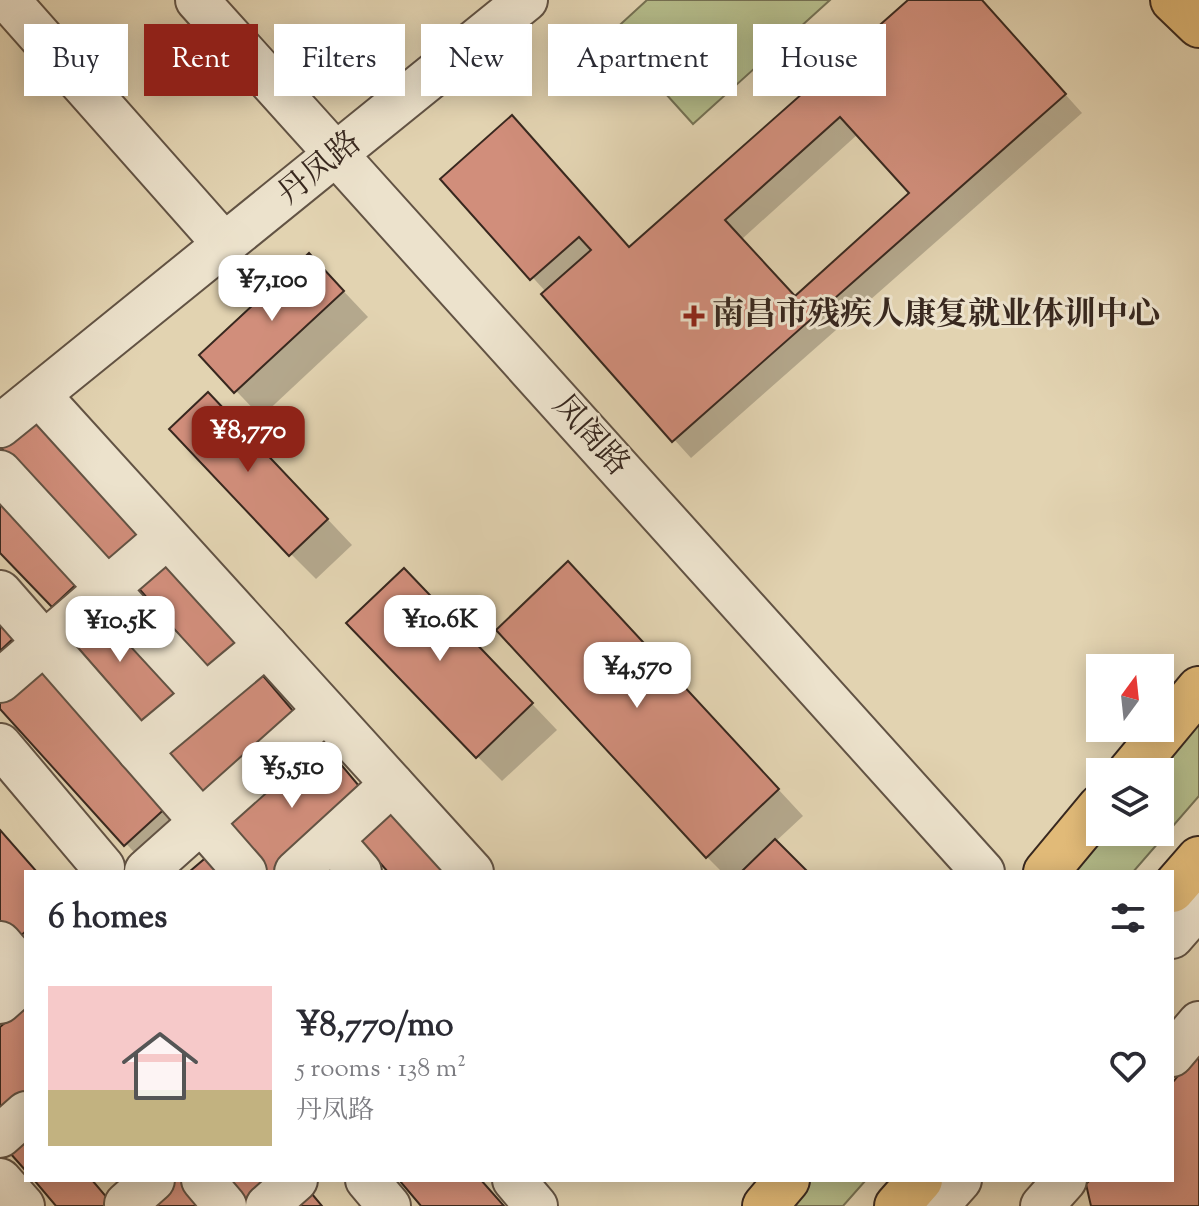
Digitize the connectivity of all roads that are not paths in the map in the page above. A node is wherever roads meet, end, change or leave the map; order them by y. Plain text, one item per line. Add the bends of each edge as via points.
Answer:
1 (8, 0) edge
2 (197, 0) edge
3 (526, 0) edge
4 (1173, 0) edge
5 (1199, 25) edge
6 (337, 155) junction
7 (225, 245) junction
8 (39, 395) junction
9 (0, 426) edge
10 (0, 472) edge
11 (167, 537) junction
12 (107, 589) junction
13 (0, 592) edge
14 (44, 643) junction
15 (266, 645) junction
16 (0, 681) edge
17 (1199, 689) edge
18 (205, 695) junction
19 (325, 711) junction
20 (0, 745) edge
21 (139, 751) junction
22 (1142, 758) edge
23 (392, 784) junction
24 (201, 822) junction
25 (1086, 824) edge
26 (332, 840) junction
27 (1199, 859) edge
28 (100, 869) edge
29 (145, 870) edge
30 (148, 870) edge
31 (243, 870) edge
32 (298, 870) edge
33 (358, 870) edge
34 (470, 870) edge
35 (981, 870) edge
36 (1048, 870) edge
37 (1174, 888) edge
38 (1199, 906) edge
39 (1174, 935) edge
40 (0, 943) edge
41 (24, 973) edge
42 (24, 978) edge
43 (0, 1002) edge
44 (1199, 1023) edge
45 (1174, 1053) edge
46 (24, 1115) edge
47 (0, 1136) edge
48 (0, 1180) edge
49 (205, 1182) edge
50 (294, 1182) edge
51 (369, 1182) edge
52 (516, 1182) edge
53 (785, 1182) edge
54 (918, 1182) edge
55 (958, 1182) edge
56 (1063, 1182) edge
57 (23, 1206) edge
58 (225, 1206) edge
59 (267, 1206) edge
60 (389, 1206) edge
61 (536, 1206) edge
62 (765, 1206) edge
63 (897, 1206) edge
64 (937, 1206) edge
65 (1042, 1206) edge

1 - 7 street
2 - 6 street, 凤阁路
3 - 6 street, 丹凤路
4 - 5 main road
6 - 7 street, 丹凤路
6 - 35 street, 凤阁路
7 - 8 street, 丹凤路
8 - 9 street, 丹凤路
8 - 11 street
10 - 12 street
11 - 12 street
11 - 15 street
12 - 14 street
12 - 18 street
13 - 14 street
14 - 16 street
14 - 21 street
15 - 18 street
15 - 19 street
17 - 22 main road
18 - 21 street
19 - 23 street
19 - 24 street
20 - 28 street
21 - 24 street
23 - 26 street
23 - 34 street
24 - 30 street
24 - 31 street
25 - 36 main road
26 - 32 street
26 - 33 street
27 - 37 main road
28 - 29 street via 125,863
38 - 39 street
40 - 41 street
42 - 43 street
44 - 45 street
46 - 47 street
48 - 57 street
49 - 58 street
50 - 59 street
51 - 60 street
52 - 61 street
53 - 62 main road
54 - 63 main road
55 - 64 street
56 - 65 street

